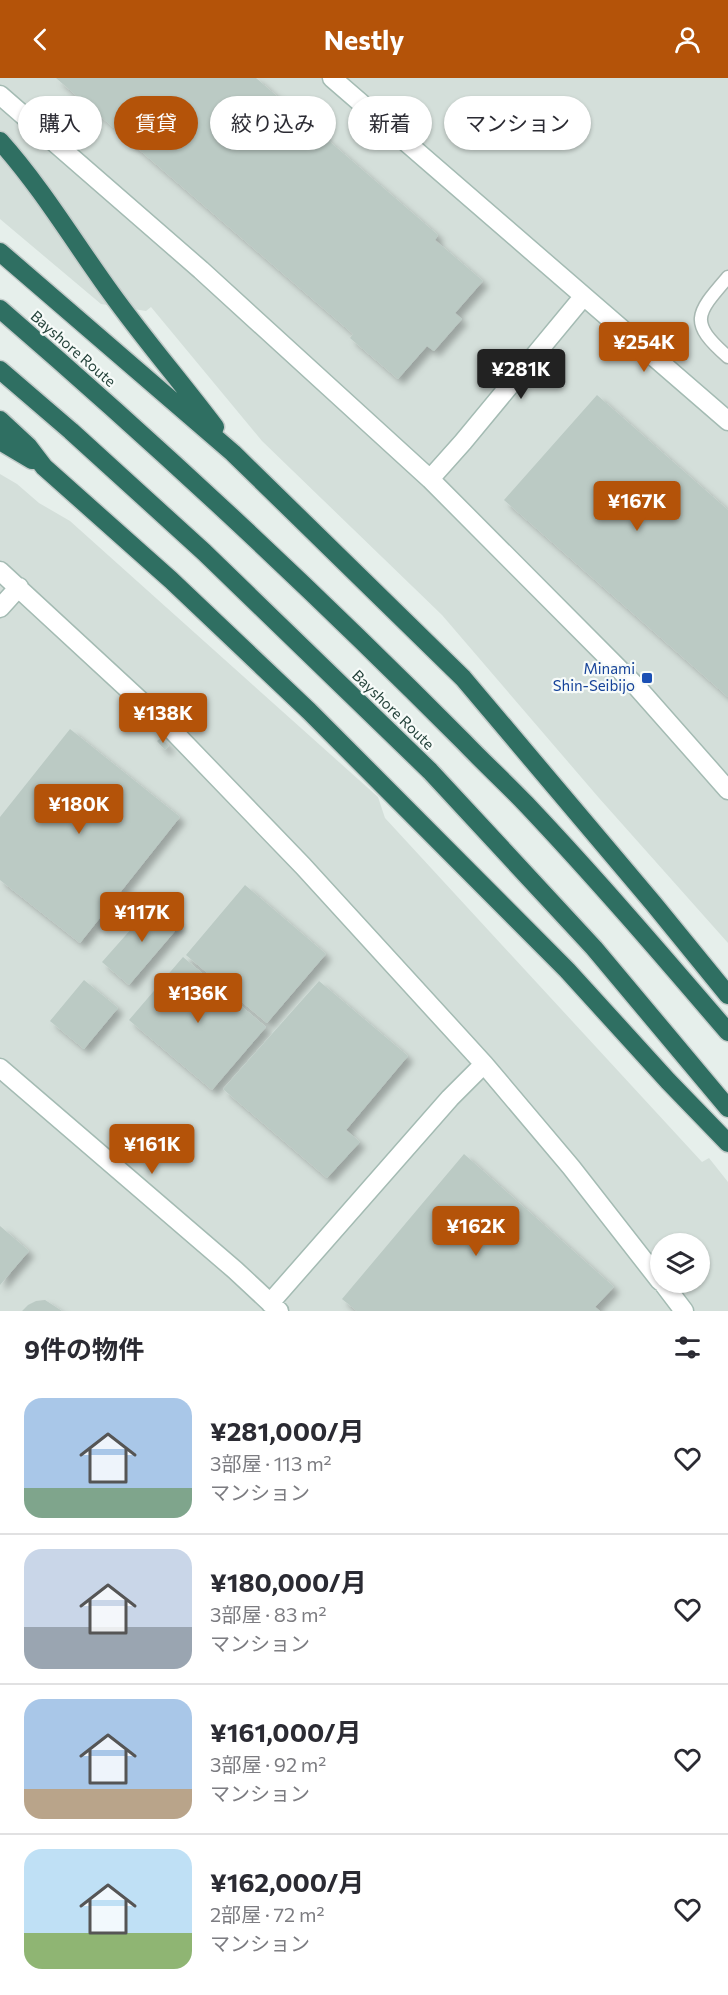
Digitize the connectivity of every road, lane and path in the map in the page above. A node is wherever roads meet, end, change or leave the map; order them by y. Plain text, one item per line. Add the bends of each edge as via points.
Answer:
1 (332, 78) edge
2 (0, 95) edge
3 (0, 141) edge
4 (0, 252) edge
5 (728, 277) edge
6 (584, 297) junction
7 (0, 309) edge
8 (728, 357) edge
9 (0, 370) edge
10 (0, 420) edge
11 (728, 421) edge
12 (0, 441) edge
13 (233, 453) junction
14 (44, 467) junction
15 (430, 479) junction
16 (0, 571) edge
17 (19, 587) junction
18 (0, 608) edge
19 (728, 790) edge
20 (728, 995) edge
21 (728, 1032) edge
22 (484, 1064) junction
23 (0, 1068) edge
24 (728, 1108) edge
25 (728, 1143) edge
26 (650, 1268) edge
27 (670, 1293) edge
28 (271, 1308) edge
29 (684, 1311) edge

1 - 6 street
2 - 15 street via 201,270
3 - 13 highway via 39,187 110,292
4 - 13 highway
5 - 8 lane via 703,308 700,318 710,341
6 - 11 street
6 - 15 street
7 - 21 highway, Bayshore Route via 102,397 372,649 525,804
9 - 24 highway, Bayshore Route via 204,552 430,771 594,948
10 - 14 highway
12 - 14 highway
13 - 20 highway via 463,678
14 - 25 highway via 309,711 567,970
15 - 19 street via 637,687
16 - 17 street
17 - 18 street
17 - 22 street via 170,728
22 - 26 street
22 - 28 street via 450,1098
23 - 28 street via 235,1270
27 - 29 street

